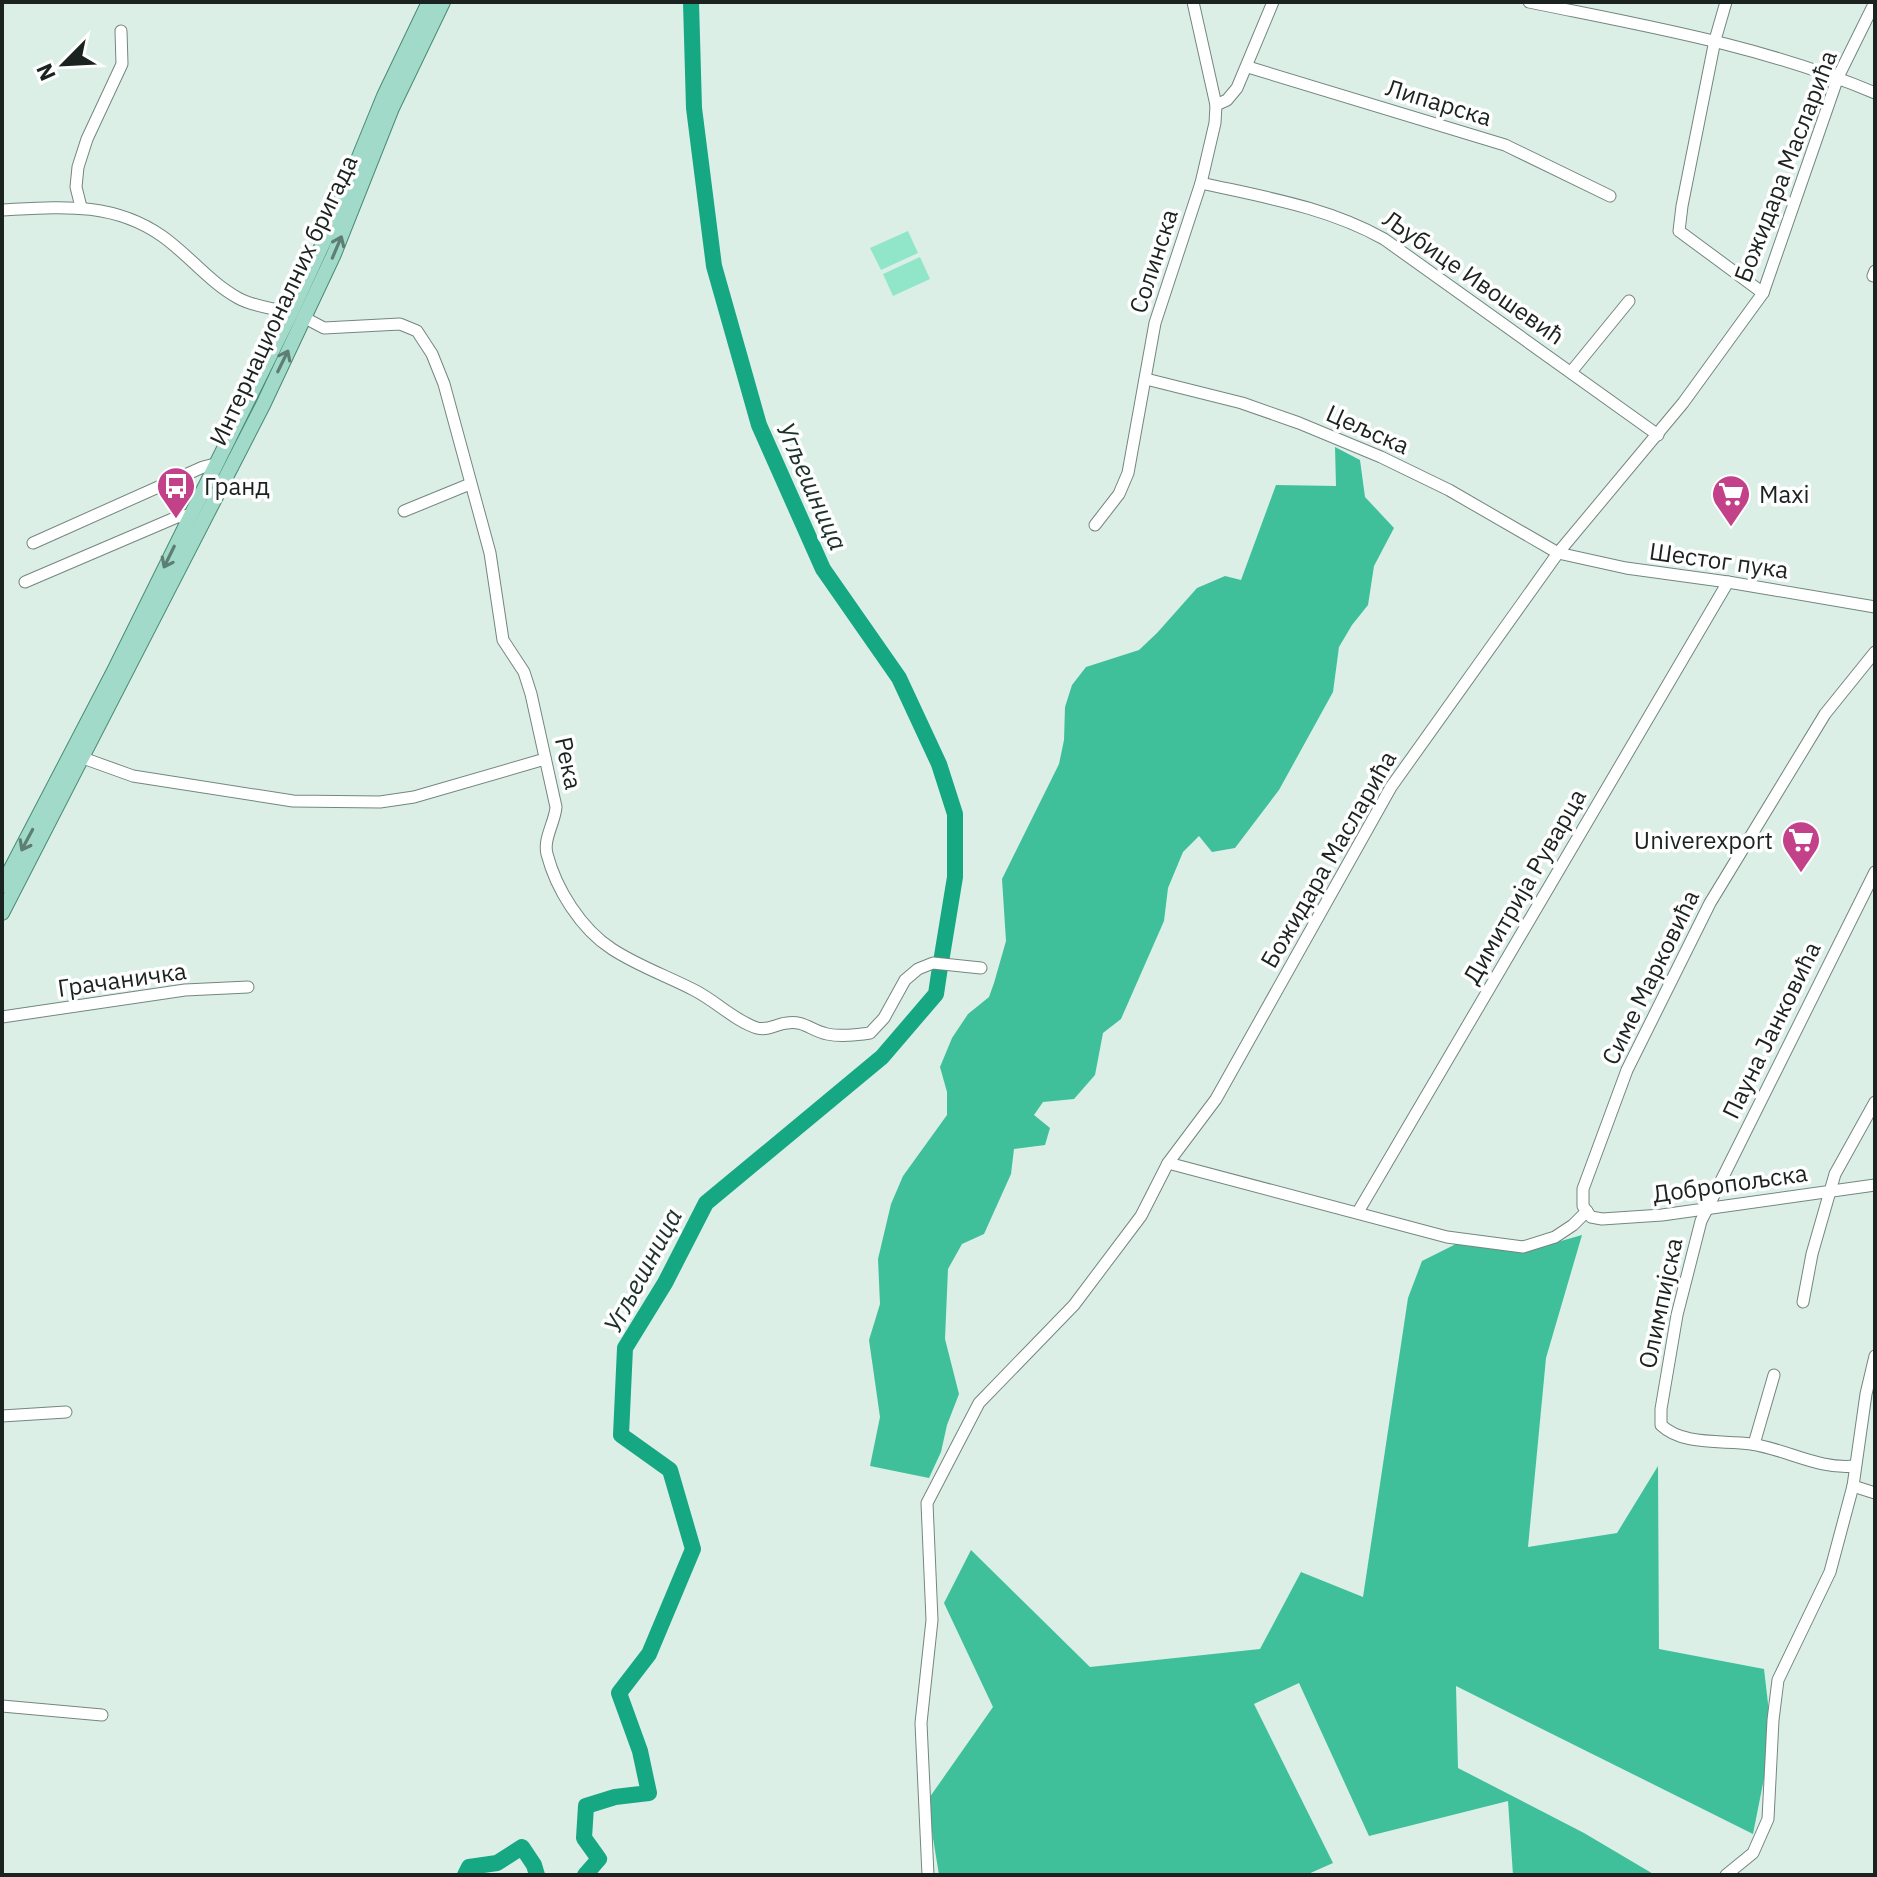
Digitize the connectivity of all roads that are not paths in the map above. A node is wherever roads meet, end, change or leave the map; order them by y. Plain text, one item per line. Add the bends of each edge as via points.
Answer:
1 (429, 2) edge
2 (443, 2) edge
3 (1193, 2) edge
4 (1273, 2) edge
5 (1529, 2) edge
6 (1608, 2) edge
7 (1726, 2) edge
8 (1875, 2) edge
9 (1606, 16) junction
10 (121, 31) dead end
11 (1715, 40) junction
12 (1248, 67) junction
13 (1838, 77) junction
14 (1875, 93) edge
15 (1216, 105) junction
16 (1201, 183) junction
17 (1610, 196) dead end
18 (81, 207) junction
19 (2, 210) edge
20 (1763, 293) junction
21 (1629, 301) dead end
22 (298, 315) junction
23 (1571, 372) junction
24 (1146, 379) junction
25 (1658, 435) junction
26 (215, 464) junction
27 (470, 484) junction
28 (404, 511) dead end
29 (190, 515) junction
30 (1095, 525) dead end
31 (33, 543) dead end
32 (1558, 553) junction
33 (25, 582) dead end
34 (1728, 582) junction
35 (1875, 607) edge
36 (1875, 652) edge
37 (83, 758) junction
38 (545, 759) junction
39 (1875, 872) edge
40 (2, 886) edge
41 (2, 913) edge
42 (981, 968) dead end
43 (248, 987) dead end
44 (2, 1017) edge
45 (1875, 1102) edge
46 (1168, 1163) junction
47 (1875, 1185) edge
48 (1829, 1192) junction
49 (1708, 1209) junction
50 (1358, 1212) junction
51 (1589, 1214) junction
52 (1803, 1302) dead end
53 (1875, 1356) edge
54 (1774, 1375) dead end
55 (66, 1412) dead end
56 (2, 1416) edge
57 (1754, 1444) junction
58 (1855, 1466) junction
59 (1853, 1486) junction
60 (1875, 1493) edge
61 (2, 1706) edge
62 (102, 1715) dead end
63 (928, 1875) edge
64 (1726, 1875) edge

1 - 22 main road, Интернационалних бригада via 384,96
22 -> 2 main road, Интернационалних бригада via 360,192 392,108
3 - 15 street, Солинска
4 - 12 street
5 - 9 street
6 - 9 street
7 - 11 street
8 - 13 street, Божидара Масларића
9 - 11 street
10 - 18 street via 122,64 78,167
11 - 13 street
11 - 20 street via 1679,231
12 - 15 street via 1234,93
12 - 17 street, Липарска via 1505,145
13 - 14 street
13 - 20 street, Божидара Масларића
15 - 16 street, Солинска
16 - 23 street, Љубице Ивошевић via 1308,207 1364,228
16 - 24 street, Солинска via 1155,323
18 - 19 street
18 - 22 street via 124,217 161,235 240,299
20 - 25 street, Божидара Масларића
21 - 23 street
22 - 26 main road, Интернационалних бригада
22 - 27 street, Река via 324,328 390,323 417,331 437,366
37 -> 22 main road, Интернационалних бригада
23 - 25 street, Љубице Ивошевић
24 - 30 street, Солинска via 1128,473
24 - 32 street, Цељска via 1242,403 1381,457
25 - 32 street, Божидара Масларића
26 - 29 main road, Интернационалних бригада
26 - 31 street
27 - 28 street
27 - 38 street, Река via 495,573 503,640 528,683
29 - 33 street
29 -> 40 main road, Интернационалних бригада
32 - 34 street, Шестог пука
32 - 46 street, Божидара Масларића via 1391,787 1216,1099
34 - 35 street, Шестог пука
34 - 50 street, Димитрија Руварца
36 - 51 street, Симе Марковића via 1825,714 1710,903 1627,1070 1583,1189
37 - 38 street via 171,783 293,801 342,802 414,797
37 - 41 main road, Интернационалних бригада
38 - 42 street, Река via 556,807 545,850 575,911 609,947 695,990 753,1027 765,1030 801,1022 826,1034 870,1033 918,969 933,963
39 - 49 street, Пауна Јанковића
43 - 44 street, Грачаничка via 185,990
45 - 48 street
46 - 50 street
46 - 63 street, Божидара Масларића via 1141,1216 1074,1305 979,1403 927,1503 932,1620 921,1723
47 - 48 street, Добропољска
48 - 49 street, Добропољска
48 - 52 street
49 - 51 street, Добропољска via 1602,1219
49 - 57 street, Олимпијска via 1677,1315 1661,1425 1673,1437
50 - 51 street via 1447,1237 1523,1247 1555,1237
53 - 58 street
54 - 57 street
55 - 56 street
57 - 58 street via 1831,1465
58 - 59 street
59 - 60 street
59 - 64 street via 1830,1572 1778,1680 1768,1819 1753,1853
61 - 62 street

